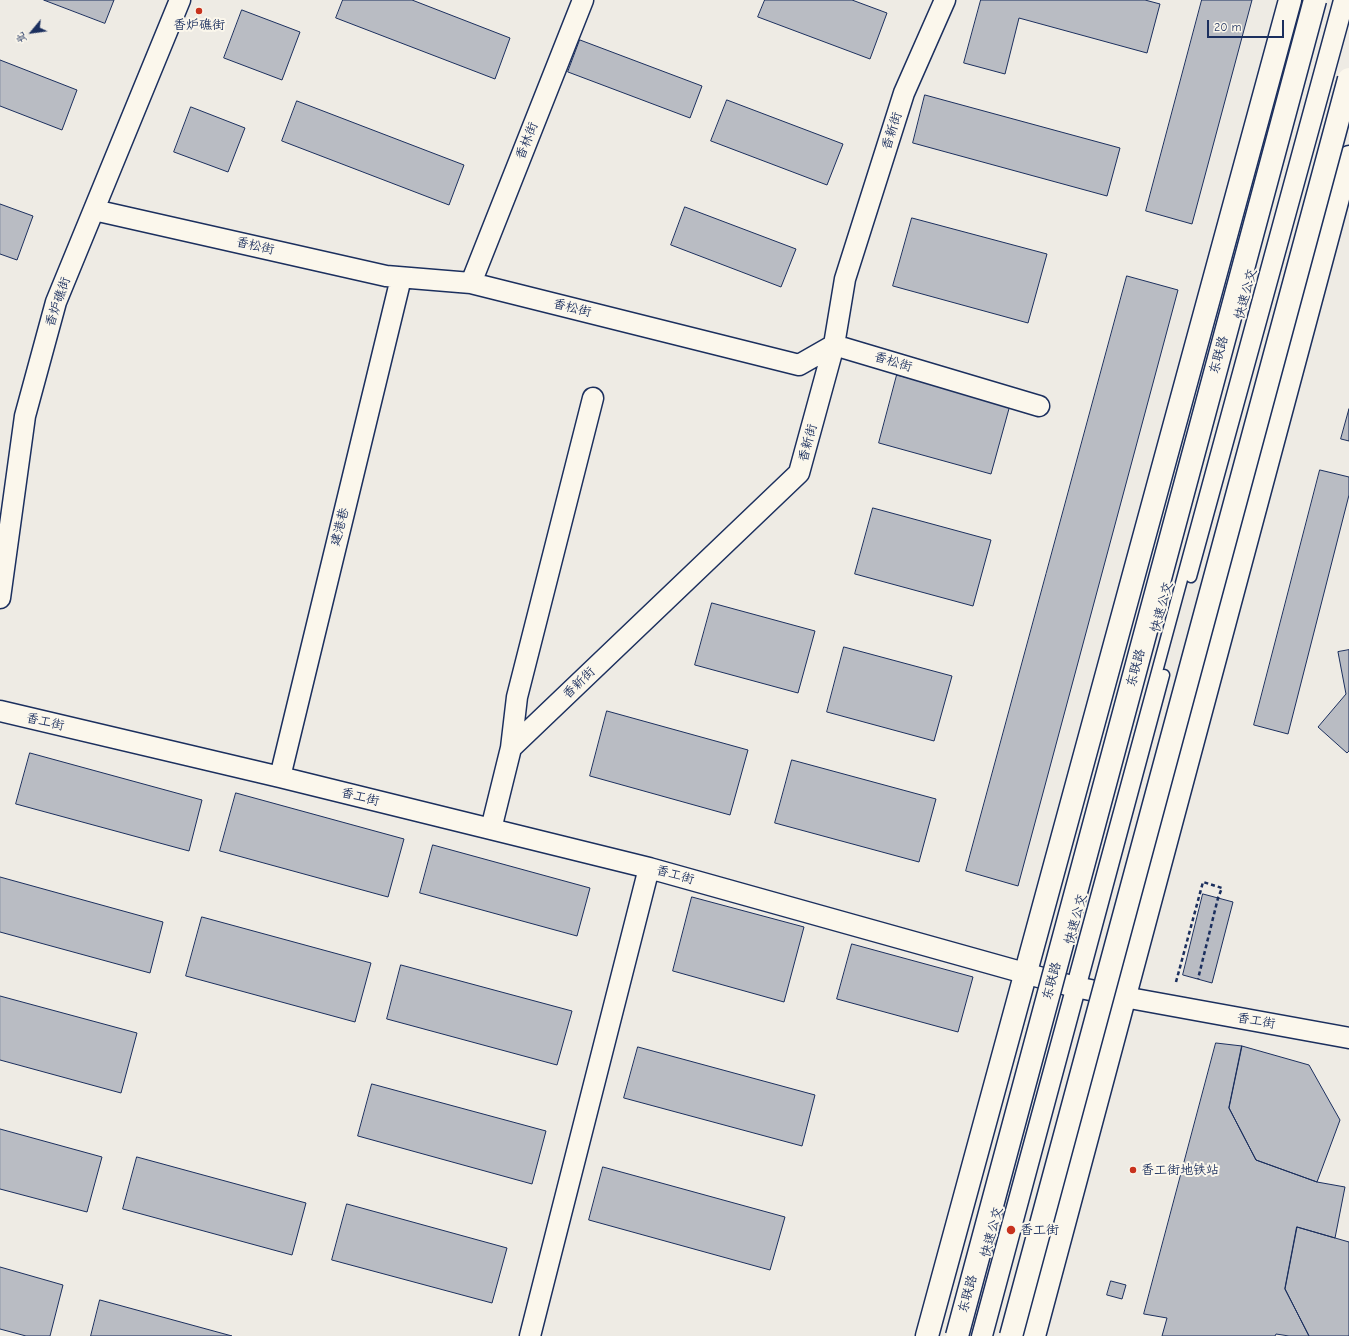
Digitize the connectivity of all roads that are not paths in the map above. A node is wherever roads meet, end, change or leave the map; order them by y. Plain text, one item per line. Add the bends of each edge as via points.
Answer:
1 (180, 0) edge
2 (584, 0) edge
3 (945, 0) edge
4 (1290, 0) edge
5 (1315, 0) edge
6 (1339, 0) edge
7 (1349, 0) edge
8 (1349, 79) edge
9 (1349, 157) edge
10 (94, 210) junction
11 (401, 278) junction
12 (471, 283) junction
13 (834, 345) junction
14 (593, 398) dead end
15 (1039, 406) dead end
16 (0, 598) edge
17 (0, 711) edge
18 (511, 748) junction
19 (280, 777) junction
20 (490, 829) junction
21 (649, 868) junction
22 (1026, 973) junction
23 (1076, 987) junction
24 (1124, 997) junction
25 (1349, 1038) edge
26 (530, 1336) edge
27 (927, 1336) edge
28 (957, 1336) edge
29 (977, 1336) edge
30 (987, 1336) edge
31 (1011, 1336) edge
32 (1034, 1336) edge

1 - 10 street, 香炉礁街
2 - 12 street, 香林街
3 - 13 street, 香新街 via 904,93 845,279
4 - 22 main road
5 - 28 main road, 东联路, bridge
6 - 23 lane, 快速公交 via 1165,645
7 - 23 lane, 快速公交
8 - 31 main road, bridge
9 - 24 main road
10 - 11 street, 香松街
10 - 16 street, 香炉礁街 via 56,302 25,416
11 - 12 street, 香松街
11 - 19 street, 建港巷
12 - 13 street, 香松街 via 799,365
13 - 15 street, 香松街
13 - 18 street, 香新街 via 799,473
14 - 18 street via 517,697
17 - 19 street, 香工街
18 - 20 street
19 - 20 street, 香工街
20 - 21 street, 香工街
21 - 22 street, 香工街
21 - 26 street
22 - 23 street, 香工街
22 - 27 main road
23 - 24 street, 香工街
23 - 29 lane, 快速公交
23 - 30 lane, 快速公交
24 - 25 street, 香工街
24 - 32 main road

